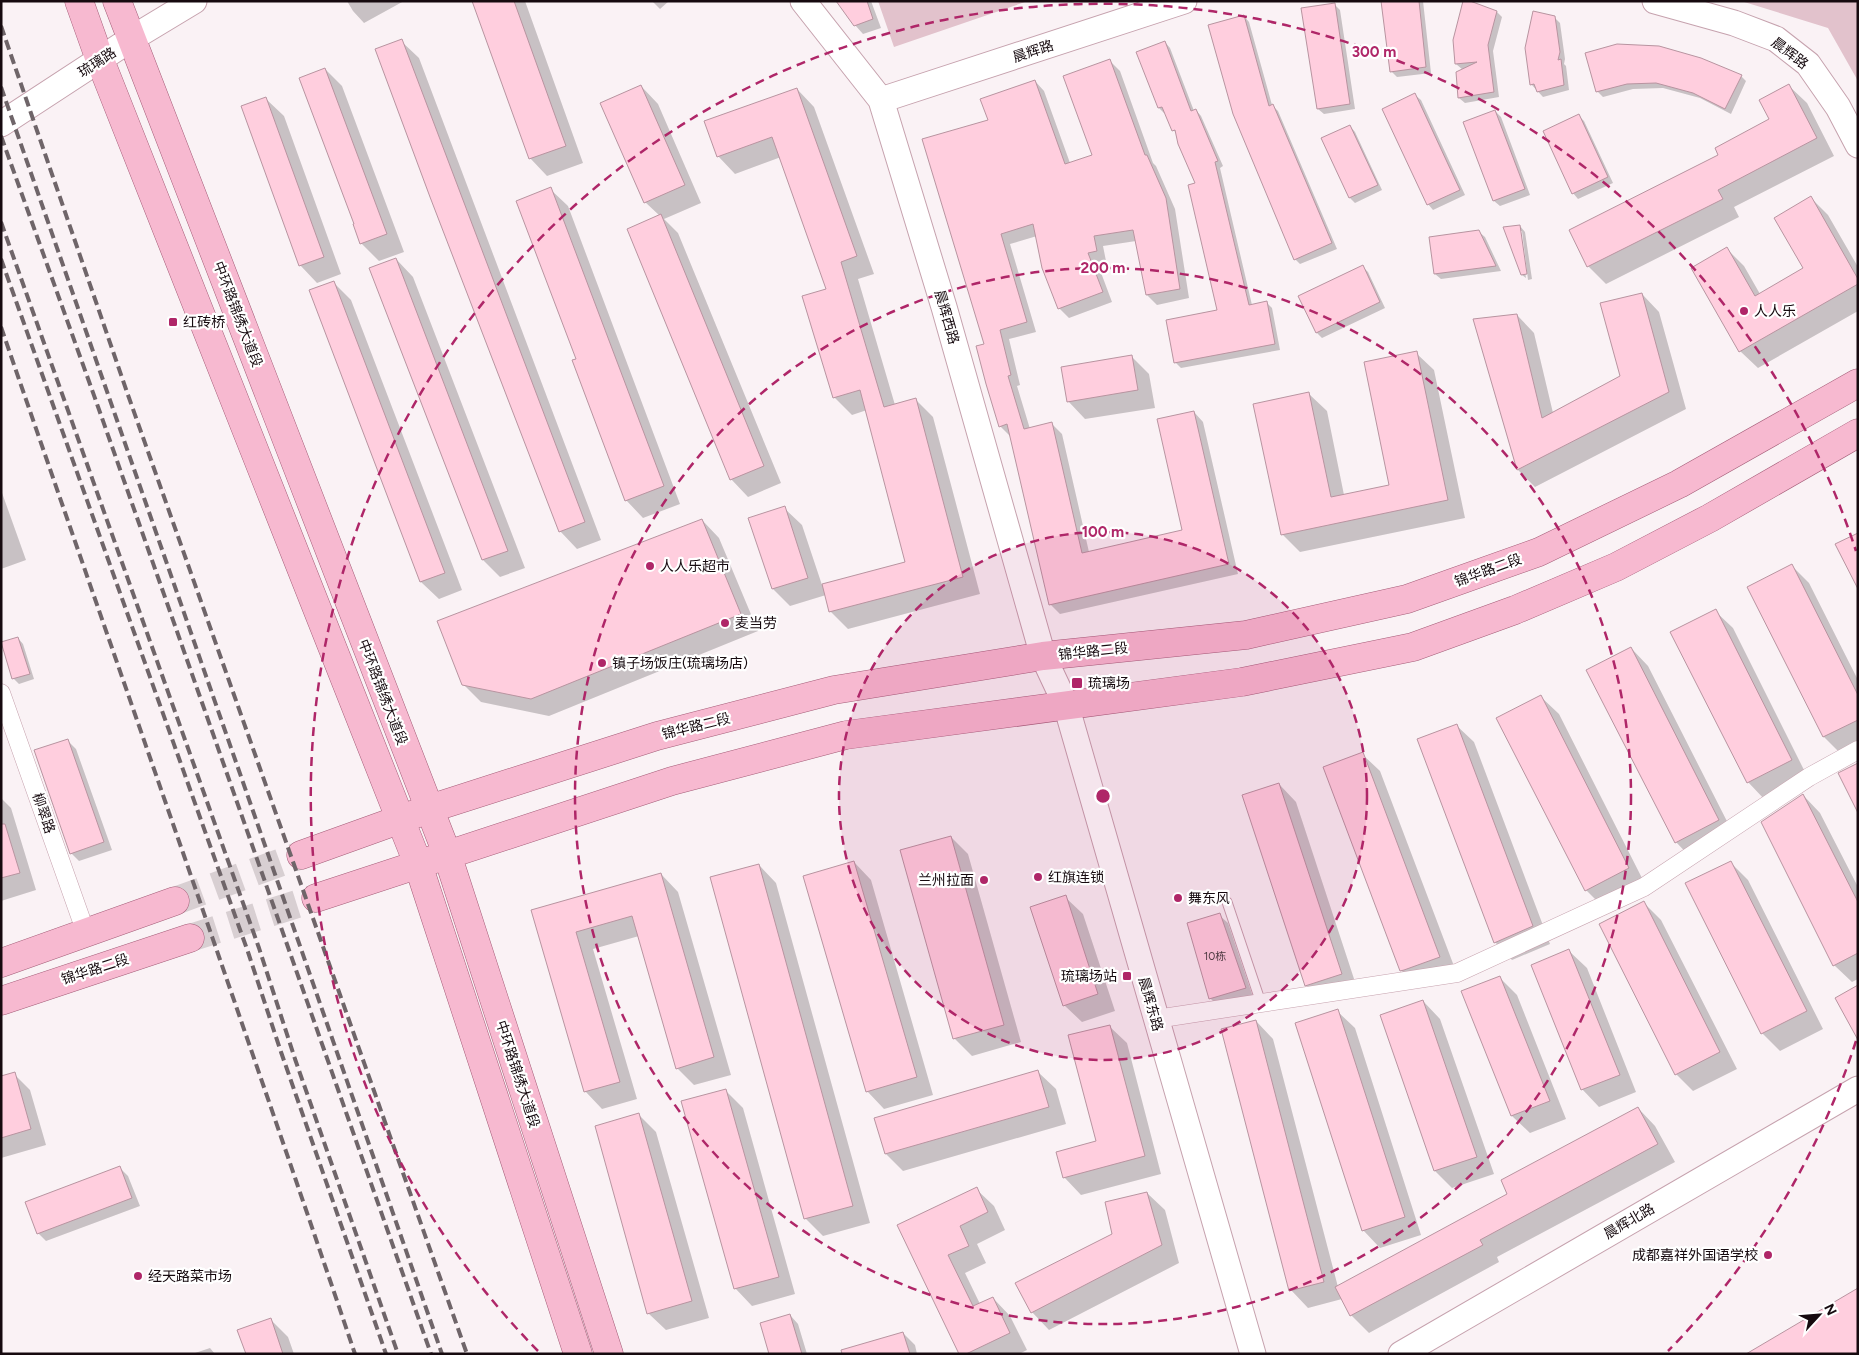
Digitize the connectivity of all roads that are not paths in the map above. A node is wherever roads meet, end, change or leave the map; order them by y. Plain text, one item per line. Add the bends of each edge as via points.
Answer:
1 (79, 1) edge
2 (117, 1) edge
3 (194, 1) edge
4 (803, 1) edge
5 (1184, 1) edge
6 (1655, 1) edge
7 (132, 39) junction
8 (100, 60) junction
9 (881, 100) junction
10 (1, 124) edge
11 (1858, 145) edge
12 (1858, 383) edge
13 (1858, 433) edge
14 (1042, 656) junction
15 (1, 693) edge
16 (1066, 704) junction
17 (1858, 750) edge
18 (429, 809) junction
19 (401, 819) junction
20 (447, 854) junction
21 (302, 855) tunnel mouth
22 (418, 864) junction
23 (316, 898) tunnel mouth
24 (175, 901) tunnel mouth
25 (1228, 902) dead end
26 (86, 933) junction
27 (190, 938) tunnel mouth
28 (1, 963) edge
29 (1, 1001) edge
30 (1260, 1003) junction
31 (1156, 1019) junction
32 (1858, 1089) edge
33 (578, 1354) edge
34 (609, 1354) edge
35 (1253, 1354) edge
36 (1401, 1354) edge

1 - 8 main road, 中环路锦绣大道段
2 - 7 main road, 中环路锦绣大道段
3 - 7 street, 琉璃路
4 - 9 street, 晨辉西路
5 - 9 street, 晨辉路
6 - 11 street, 晨辉路 via 1734,23 1776,39 1808,64 1838,107
7 - 8 street, 琉璃路
7 - 18 main road, 中环路锦绣大道段
8 - 10 street, 琉璃路
8 - 19 main road, 中环路锦绣大道段
9 - 14 street, 晨辉西路 via 944,308
12 - 14 main road, 锦华路二段 via 1679,484 1539,552 1408,599 1246,636
13 - 16 main road via 1710,518 1616,567 1515,610 1413,647 1242,682
14 - 16 street, 晨辉东路
14 - 18 main road, 锦华路二段 via 834,690 657,736
15 - 26 street, 柳翠路
16 - 20 main road via 846,735 672,781
16 - 31 street, 晨辉东路
17 - 30 street via 1809,777 1644,887 1457,973
18 - 19 main road, 锦华路二段
18 - 20 main road, 中环路锦绣大道段
19 - 21 main road, 锦华路二段
19 - 22 main road, 中环路锦绣大道段
20 - 22 main road
20 - 34 main road, 中环路锦绣大道段
22 - 23 main road
22 - 33 main road, 中环路锦绣大道段
24 - 26 main road
25 - 30 lane
26 - 28 main road
27 - 29 main road, 锦华路二段
30 - 31 street
31 - 35 street, 晨辉东路
32 - 36 street, 晨辉北路

